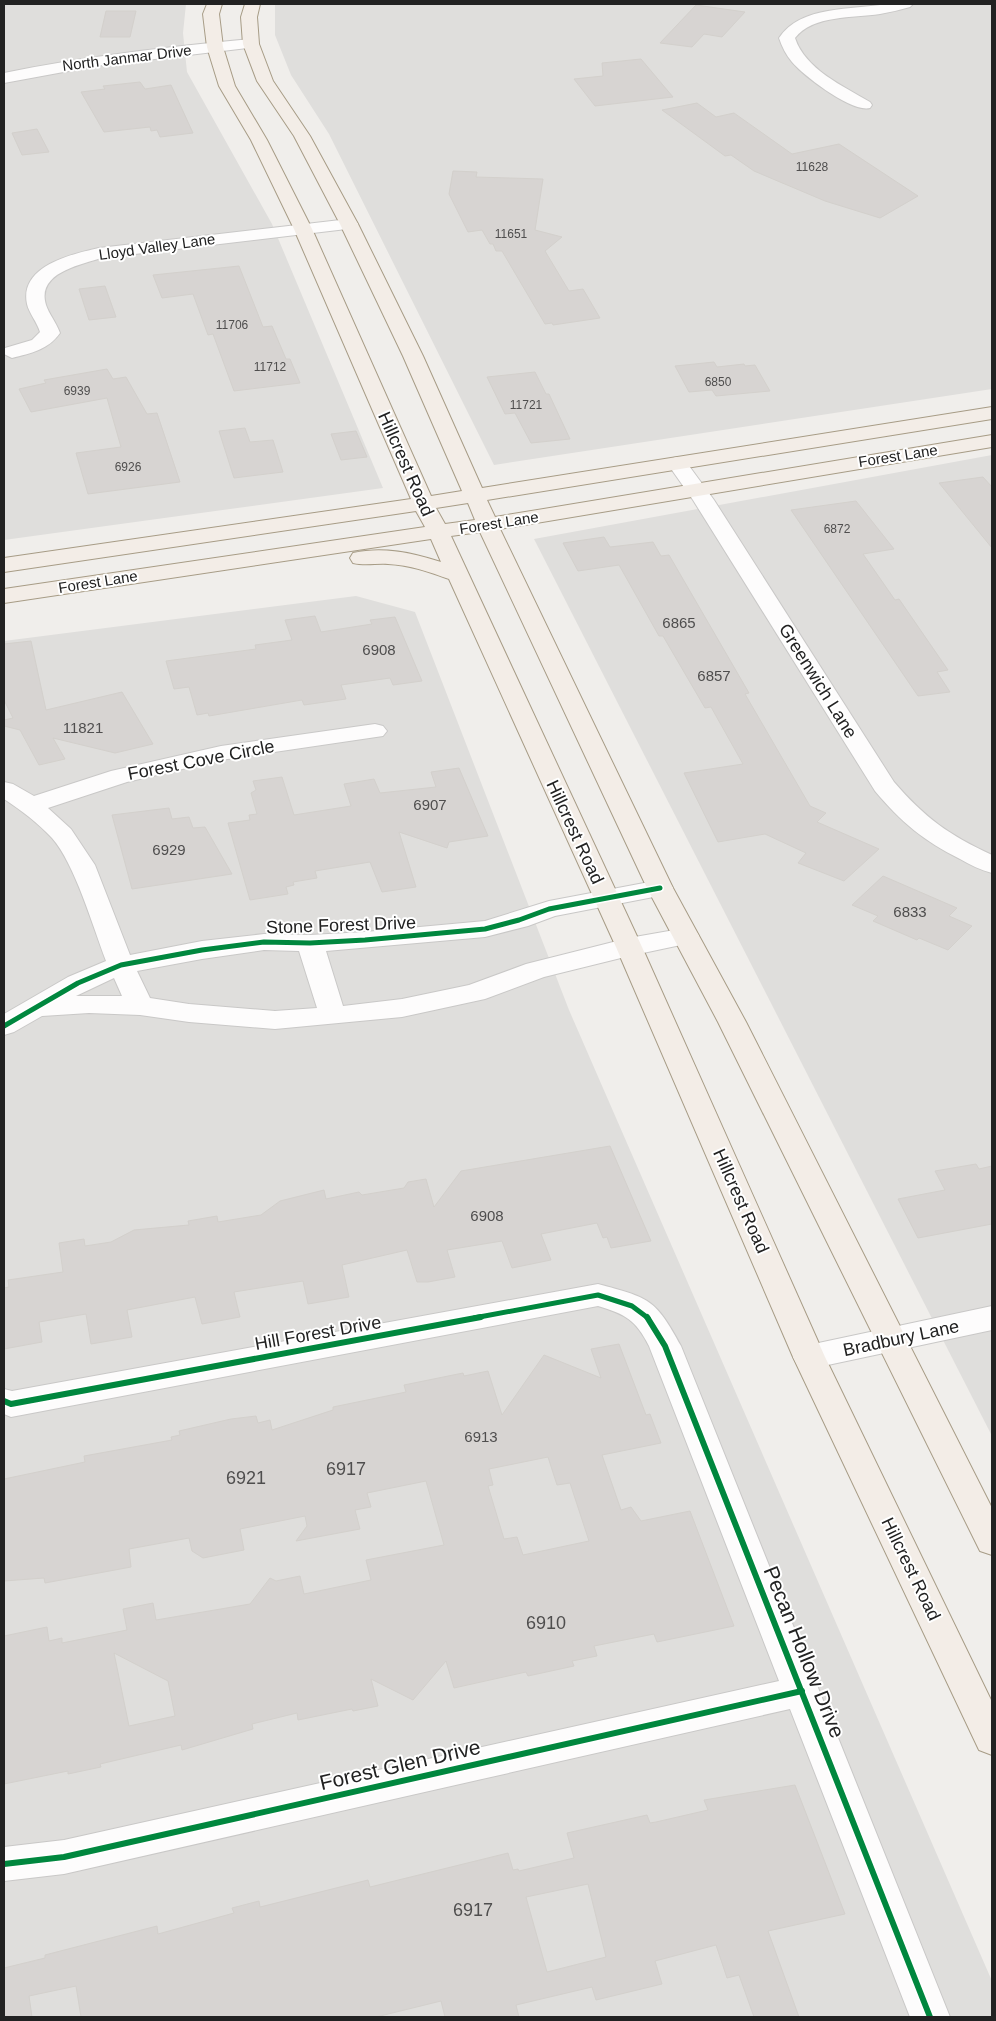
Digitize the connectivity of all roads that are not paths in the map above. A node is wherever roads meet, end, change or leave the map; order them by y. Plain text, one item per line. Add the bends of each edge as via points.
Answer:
1 (214, 4) edge
2 (252, 4) edge
3 (905, 4) edge
4 (251, 44) junction
5 (214, 47) junction
6 (4, 78) edge
7 (864, 105) dead end
8 (349, 224) junction
9 (303, 229) junction
10 (12, 352) dead end
11 (992, 413) edge
12 (992, 441) edge
13 (677, 463) junction
14 (696, 490) junction
15 (474, 496) junction
16 (423, 503) junction
17 (487, 525) junction
18 (438, 532) junction
19 (4, 565) edge
20 (458, 575) junction
21 (136, 576) junction
22 (4, 596) edge
23 (374, 731) dead end
24 (4, 789) edge
25 (32, 805) junction
26 (992, 865) edge
27 (660, 888) junction
28 (606, 898) junction
29 (686, 936) junction
30 (310, 943) junction
31 (629, 947) junction
32 (121, 965) junction
33 (140, 1006) junction
34 (35, 1008) junction
35 (333, 1016) junction
36 (4, 1026) edge
37 (636, 1306) joint
38 (992, 1318) edge
39 (891, 1340) junction
40 (809, 1357) junction
41 (4, 1401) edge
42 (992, 1541) edge
43 (802, 1691) junction
44 (992, 1739) edge
45 (4, 1864) edge
46 (930, 2017) edge

1 - 5 main road, Hillcrest Road via 211,14
2 - 4 main road via 249,17
3 - 7 street via 809,22 796,27 788,38 790,48 813,74
4 - 5 street, North Janmar Drive
4 - 8 main road via 265,81 302,136
5 - 6 street, North Janmar Drive via 96,60
5 - 9 main road, Hillcrest Road via 227,86 259,140
8 - 9 street, Lloyd Valley Lane
8 - 15 main road via 413,356
9 - 10 street, Lloyd Valley Lane via 99,253 69,263 48,273 38,283 36,306 50,333 39,344
9 - 16 main road, Hillcrest Road
11 - 13 main road, Forest Lane
12 - 14 main road, Forest Lane
13 - 14 street, Greenwich Lane
13 - 15 main road, Forest Lane
14 - 17 main road, Forest Lane
14 - 26 street, Greenwich Lane via 884,786 910,815 928,829
15 - 16 main road, Forest Lane
15 - 17 main road
16 - 18 main road, Hillcrest Road
16 - 19 main road, Forest Lane
17 - 18 main road, Forest Lane
17 - 27 main road
18 - 20 main road, Hillcrest Road
18 - 21 main road, Forest Lane
20 - 21 main road via 411,559 366,557 214,577
20 - 28 main road, Hillcrest Road
21 - 22 main road, Forest Lane
23 - 25 street, Forest Cove Circle via 221,753 120,776
24 - 25 street
25 - 32 street via 62,834 82,865
27 - 28 street, Stone Forest Drive
27 - 29 main road
28 - 30 street, Stone Forest Drive via 550,908 485,929
28 - 31 main road, Hillcrest Road
29 - 31 street, Stone Forest Drive
29 - 39 main road
30 - 32 street, Stone Forest Drive via 264,942
30 - 35 street, Stone Forest Drive
31 - 35 street, Stone Forest Drive via 536,970 475,992 402,1008
31 - 40 main road, Hillcrest Road
32 - 33 street
32 - 34 street, Stone Forest Drive via 78,983
33 - 34 street, Stone Forest Drive via 89,1004
33 - 35 street, Stone Forest Drive via 275,1020
34 - 36 street, Stone Forest Drive
37 - 41 street, Hill Forest Drive via 598,1295 11,1404
37 - 43 street, Pecan Hollow Drive via 653,1322 666,1346
38 - 39 street, Bradbury Lane
39 - 40 street, Bradbury Lane
39 - 42 main road
40 - 44 main road, Hillcrest Road
43 - 45 street, Forest Glen Drive via 64,1857
43 - 46 street, Pecan Hollow Drive

